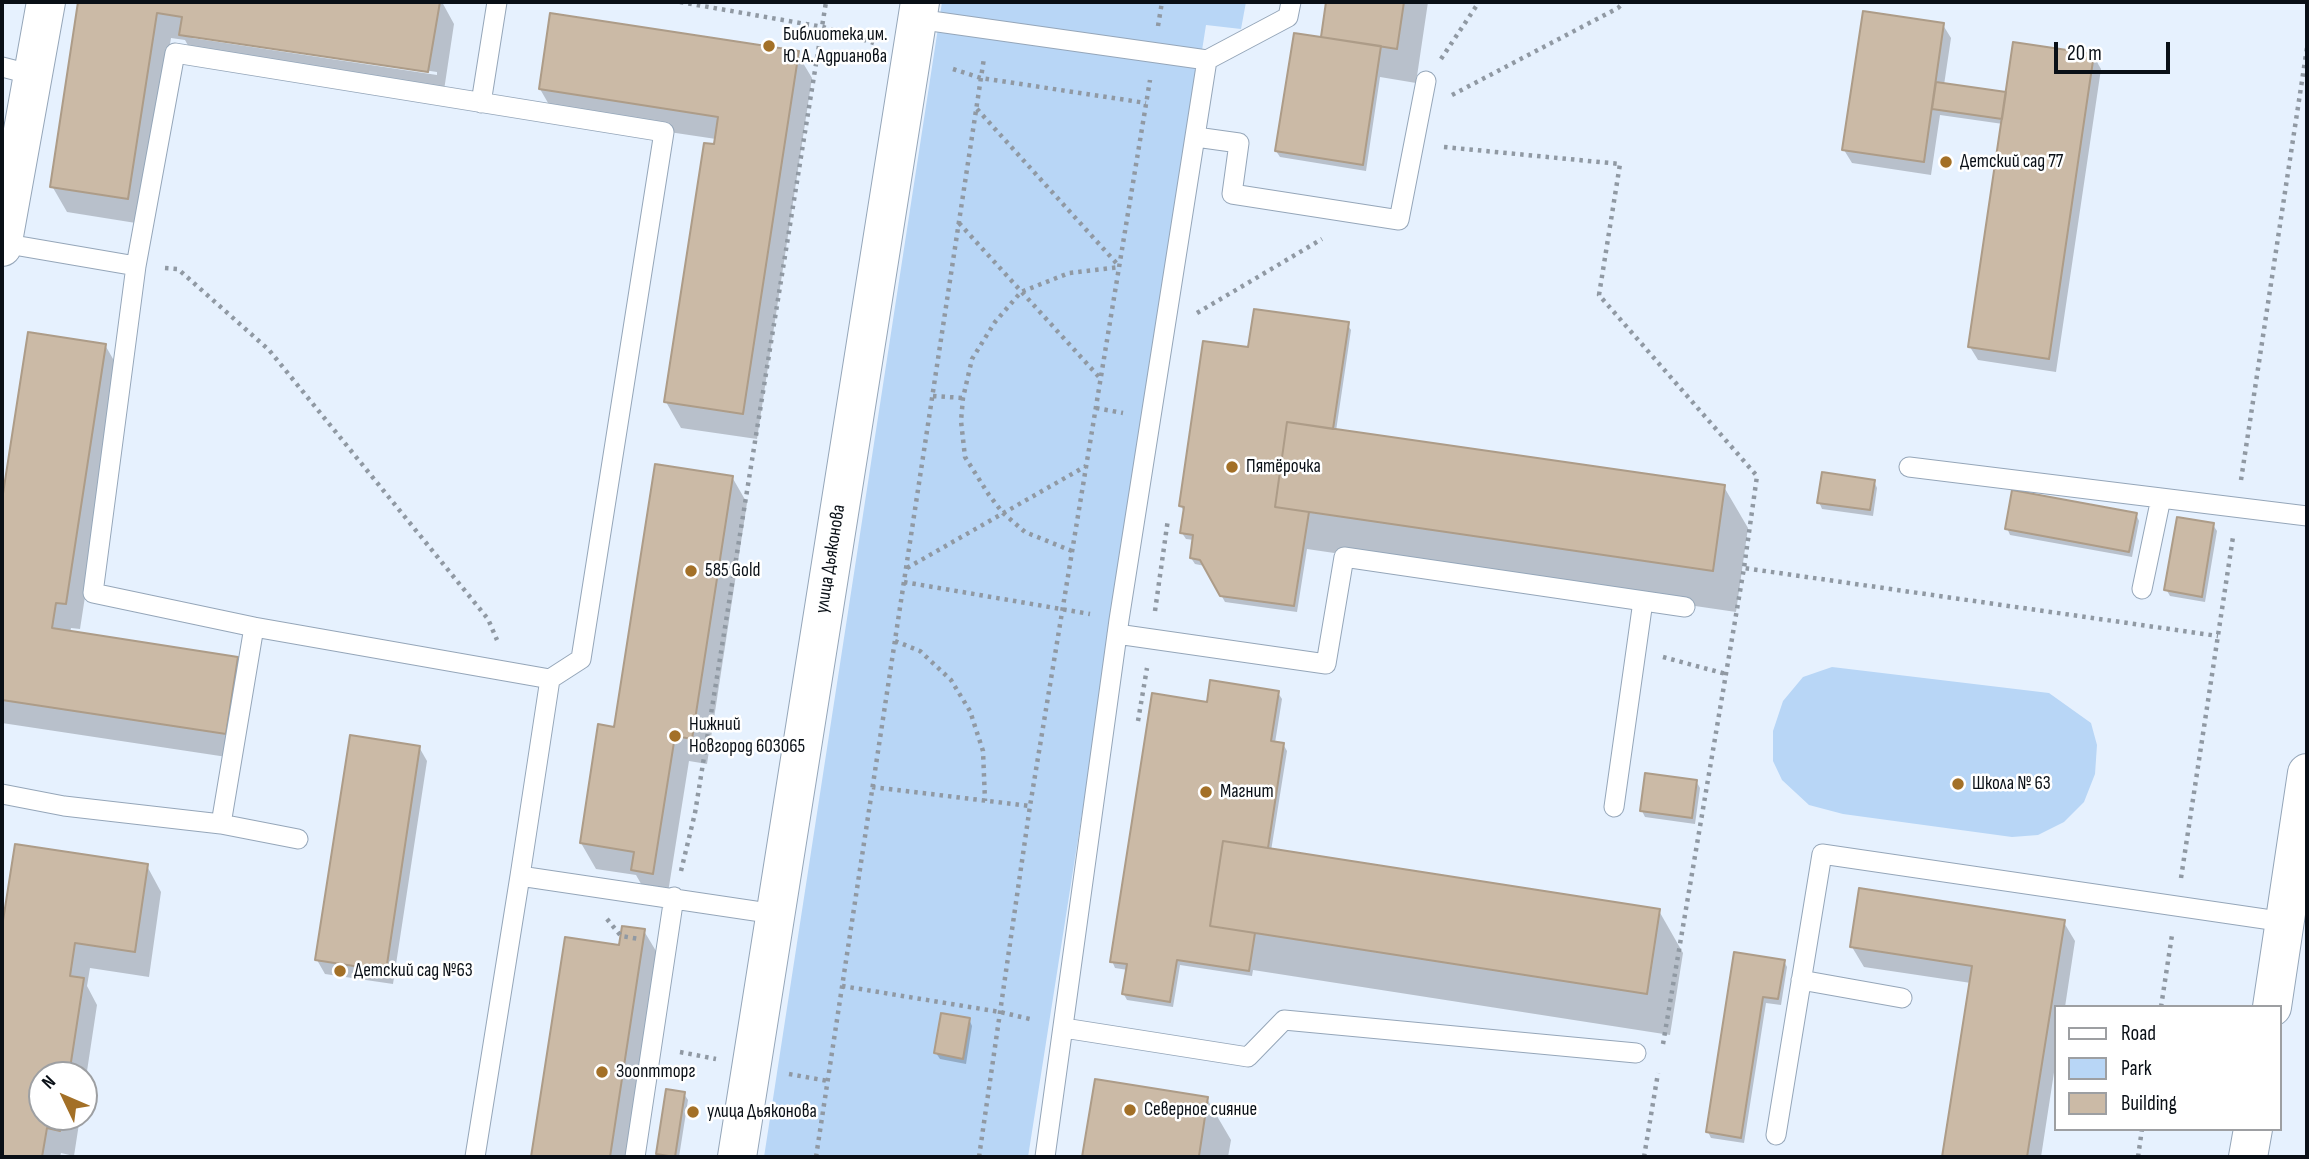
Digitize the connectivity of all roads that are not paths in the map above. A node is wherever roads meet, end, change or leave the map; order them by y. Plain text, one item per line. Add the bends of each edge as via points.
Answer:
1 (47, 2) edge
2 (496, 2) edge
3 (1291, 2) edge
4 (918, 10) edge
5 (1207, 60) junction
6 (17, 71) edge
7 (1426, 81) road end
8 (481, 103) junction
9 (1196, 137) junction
10 (2, 245) edge
11 (136, 265) junction
12 (1909, 467) dead end
13 (2161, 498) junction
14 (2307, 516) edge
15 (2142, 589) dead end
16 (1643, 601) junction
17 (1685, 607) dead end
18 (254, 627) junction
19 (1117, 634) junction
20 (550, 679) junction
21 (2307, 773) edge
22 (2, 794) edge
23 (1614, 807) dead end
24 (221, 824) junction
25 (298, 839) dead end
26 (520, 876) junction
27 (674, 897) junction
28 (775, 914) junction
29 (2285, 922) junction
30 (1801, 980) junction
31 (1902, 998) dead end
32 (2272, 1005) edge
33 (1064, 1028) junction
34 (1636, 1053) dead end
35 (2253, 1131) edge
36 (1776, 1135) dead end
37 (475, 1157) edge
38 (635, 1157) edge
39 (737, 1157) edge
40 (1045, 1157) edge
41 (2248, 1157) edge

1 - 6 main road
2 - 8 lane
3 - 5 lane via 1289,17
4 - 5 lane via 989,29
4 - 28 main road, улица Дьяконова
5 - 9 lane
6 - 10 main road
7 - 9 lane via 1399,220 1233,194 1239,142
8 - 11 lane via 176,53
8 - 20 lane via 664,132 580,659
9 - 19 lane
10 - 11 lane
11 - 18 lane via 93,593
12 - 13 lane
13 - 14 lane
13 - 15 lane
16 - 17 lane
16 - 19 lane via 1344,557 1326,664
16 - 23 lane
18 - 20 lane
18 - 24 lane
19 - 33 lane
20 - 26 lane
21 - 29 main road
22 - 24 lane
24 - 25 lane
26 - 27 lane
26 - 37 lane
27 - 28 lane
27 - 38 lane
28 - 39 main road, улица Дьяконова
29 - 30 lane via 1822,854
29 - 32 main road
30 - 31 lane
30 - 36 lane
33 - 34 lane via 1248,1057 1284,1020
33 - 40 lane
35 - 41 main road

